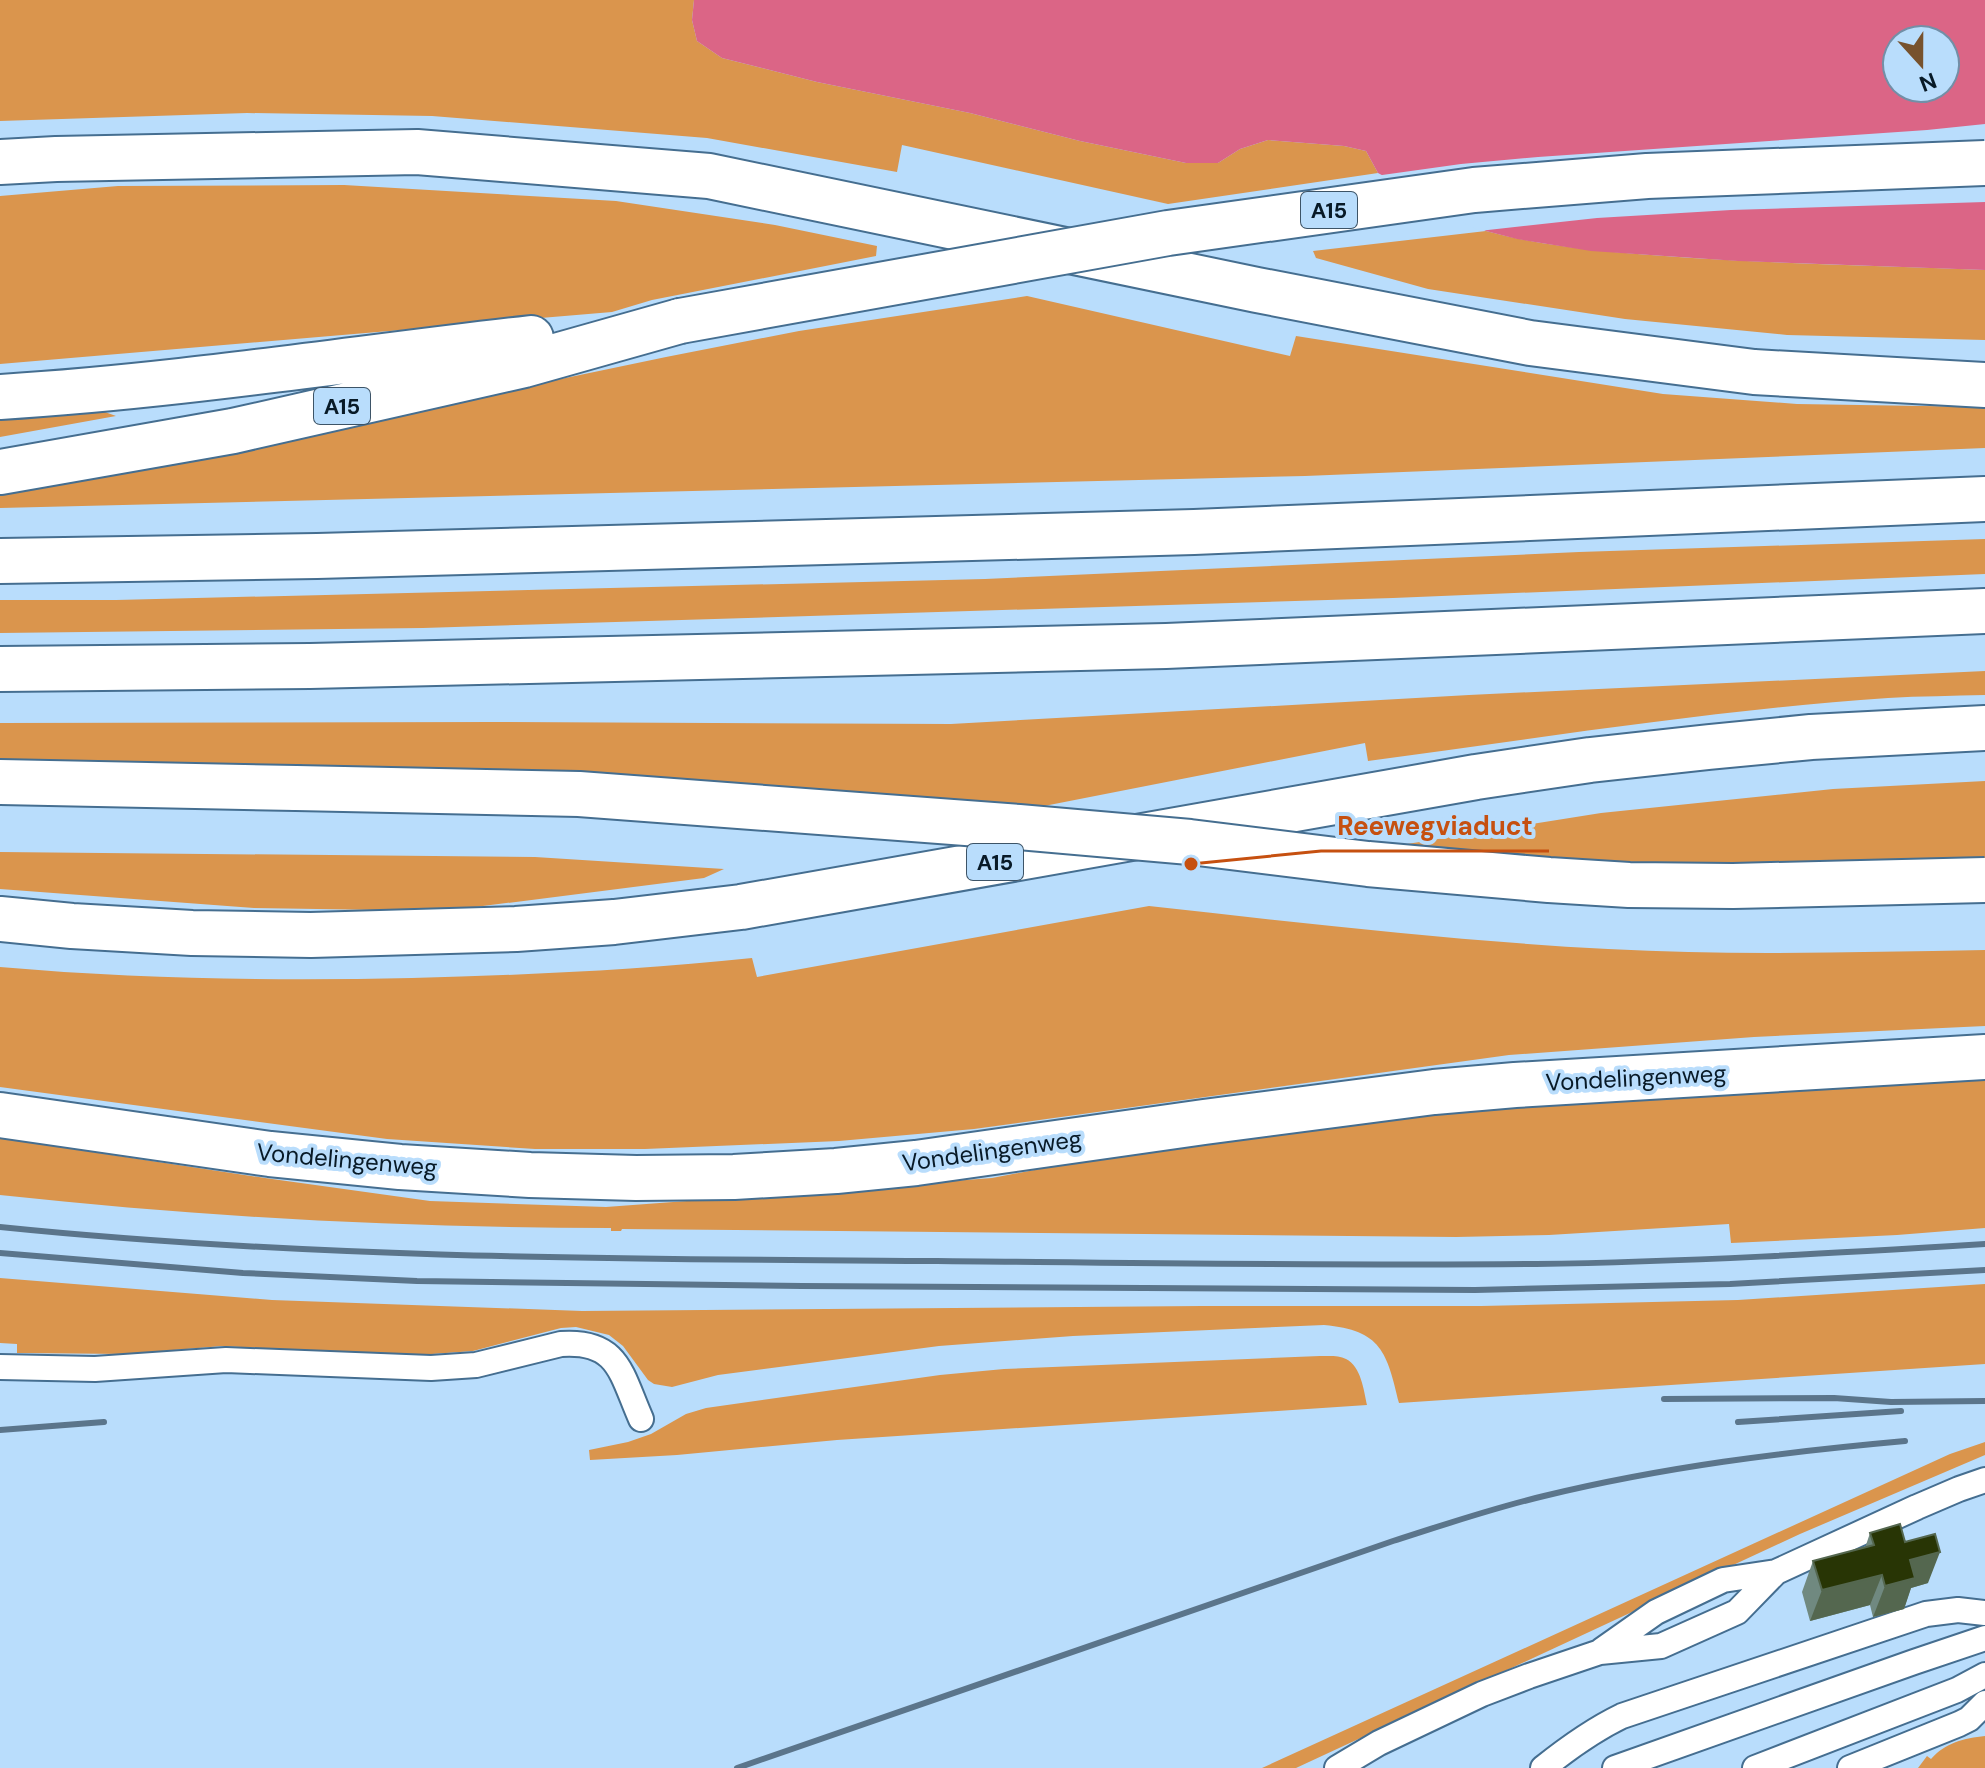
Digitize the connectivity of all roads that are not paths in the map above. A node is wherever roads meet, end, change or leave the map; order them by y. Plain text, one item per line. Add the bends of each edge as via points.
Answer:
1 (1985, 163) edge
2 (0, 165) edge
3 (680, 321) junction
4 (1985, 385) edge
5 (0, 397) edge
6 (0, 472) edge
7 (1985, 499) edge
8 (0, 561) edge
9 (1985, 611) edge
10 (0, 669) edge
11 (1985, 728) edge
12 (0, 782) edge
13 (1985, 880) edge
14 (0, 919) edge
15 (1985, 1057) edge
16 (0, 1115) edge
17 (0, 1367) edge
18 (641, 1419) dead end
19 (1985, 1480) edge
20 (1776, 1572) junction
21 (1985, 1613) edge
22 (1985, 1638) edge
23 (1600, 1652) junction
24 (1985, 1675) edge
25 (1984, 1706) edge
26 (1337, 1768) edge
27 (1543, 1768) edge
28 (1615, 1768) edge
29 (1755, 1768) edge
30 (1850, 1768) edge

1 - 3 main road, A15, bridge via 1647,176 1474,190 1168,233
2 - 4 main road via 56,159 417,152 709,176 1530,343 1754,372
3 - 5 main road, A15 via 235,375
3 - 6 main road, A15 via 524,365 233,431
7 - 8 main road via 1162,533
9 - 10 main road via 1166,646
11 - 14 main road, A15 via 1811,737 1576,762 741,907 614,922 311,935 192,933
12 - 13 main road, A15, bridge via 579,794 1034,828 1629,885
15 - 16 main road, Vondelingenweg via 1434,1092 916,1163 734,1177 606,1178 400,1167
17 - 18 lane via 95,1369 226,1360 431,1368 476,1365 574,1343 611,1356
19 - 20 lane
20 - 23 lane via 1723,1580 1656,1612
20 - 23 lane via 1737,1612 1661,1646
21 - 27 lane via 1926,1614 1622,1716
22 - 28 lane
23 - 26 lane via 1482,1694
24 - 29 lane
25 - 30 lane via 1959,1724

